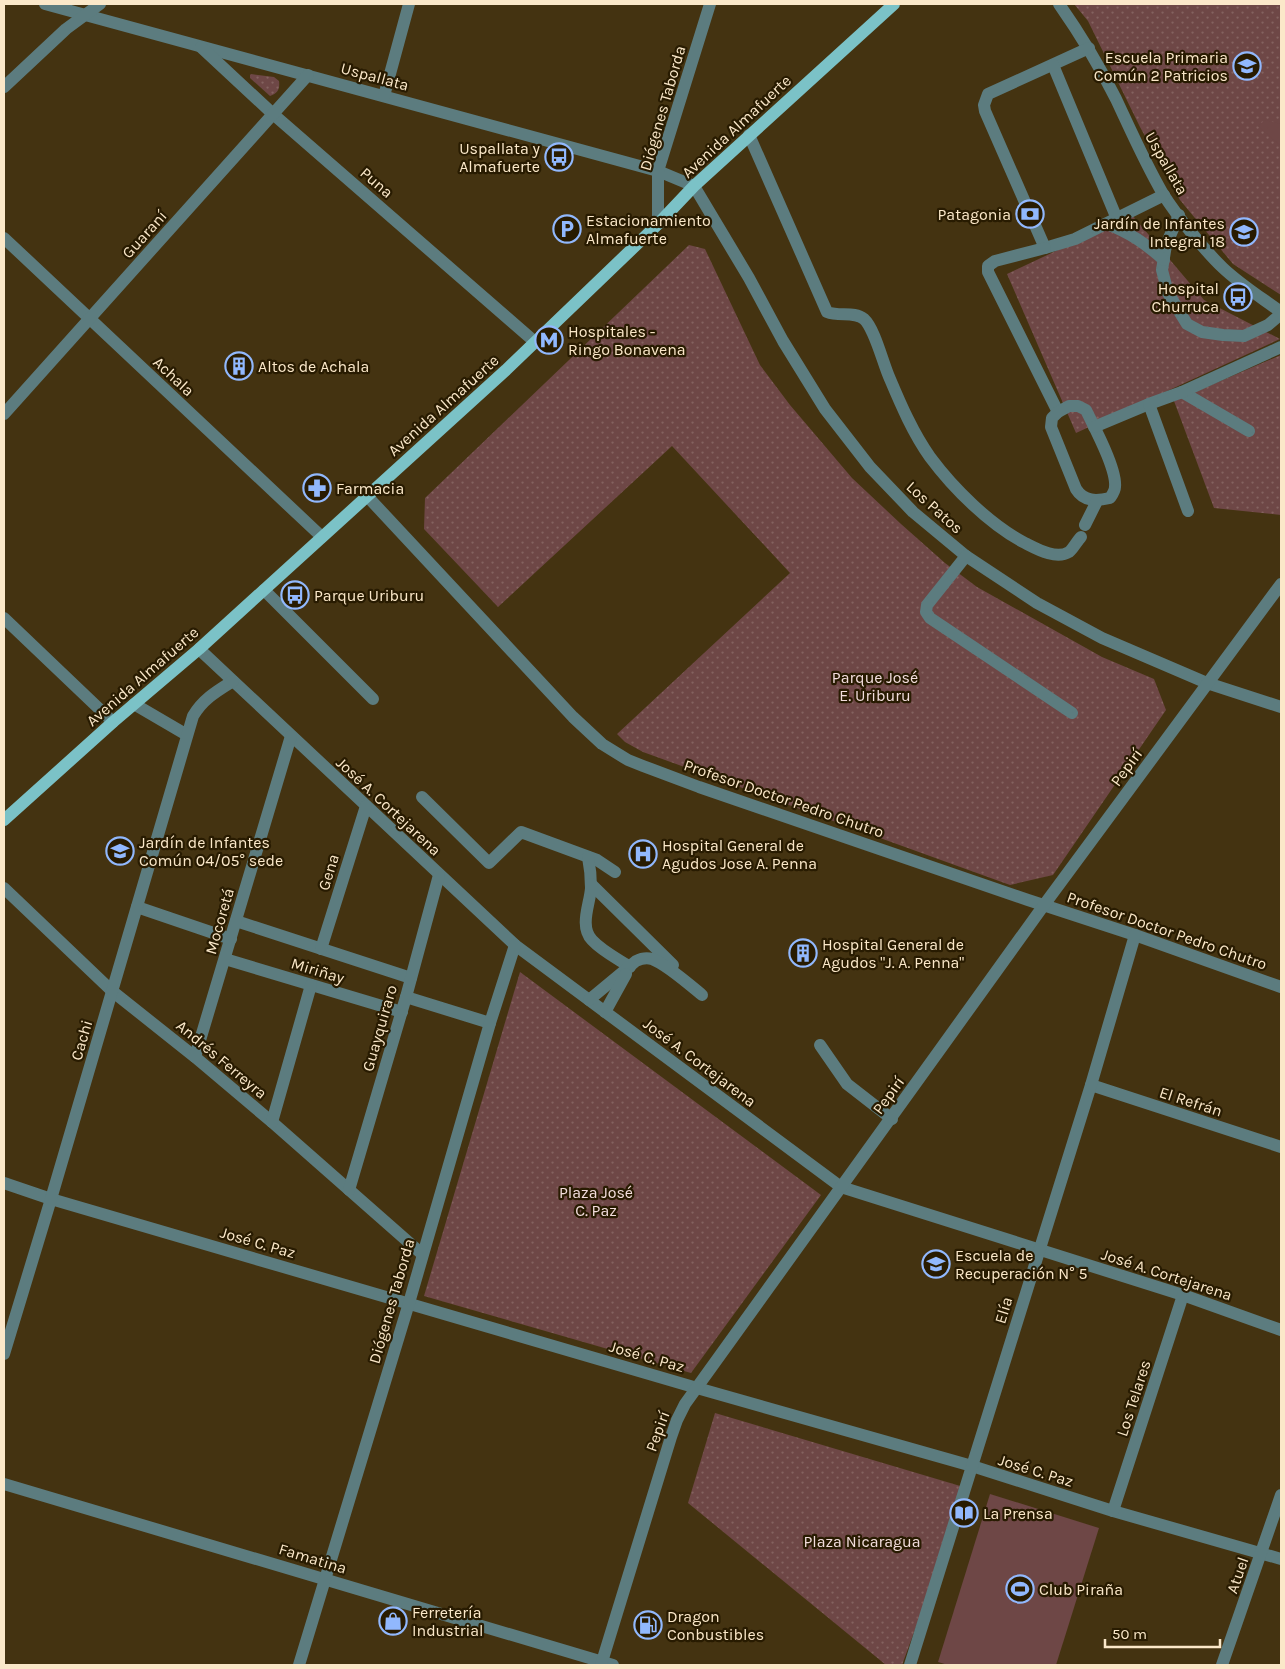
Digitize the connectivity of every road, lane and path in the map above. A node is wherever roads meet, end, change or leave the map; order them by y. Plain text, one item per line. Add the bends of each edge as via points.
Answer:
1 (45, 4) edge
2 (100, 4) edge
3 (409, 4) edge
4 (710, 4) edge
5 (894, 4) edge
6 (1059, 4) edge
7 (86, 15) junction
8 (199, 45) junction
9 (1090, 48) junction
10 (1053, 65) junction
11 (308, 75) junction
12 (4, 87) edge
13 (384, 96) junction
14 (273, 114) junction
15 (750, 135) junction
16 (658, 171) junction
17 (694, 186) junction
18 (1164, 196) junction
19 (1179, 215) junction
20 (1112, 221) junction
21 (658, 224) junction
22 (4, 238) edge
23 (1045, 248) junction
24 (1164, 260) junction
25 (1281, 313) edge
26 (90, 319) junction
27 (535, 342) junction
28 (1281, 347) edge
29 (1182, 392) junction
30 (1149, 404) junction
31 (1058, 412) junction
32 (4, 414) edge
33 (1094, 427) junction
34 (1250, 431) dead end
35 (366, 496) junction
36 (1097, 501) junction
37 (1188, 511) dead end
38 (322, 537) junction
39 (966, 556) junction
40 (1281, 584) edge
41 (264, 590) junction
42 (4, 618) edge
43 (199, 649) junction
44 (233, 681) junction
45 (1207, 683) junction
46 (373, 699) dead end
47 (134, 704) junction
48 (1281, 707) edge
49 (1072, 713) dead end
50 (113, 722) junction
51 (187, 735) junction
52 (291, 736) junction
53 (422, 796) dead end
54 (366, 806) junction
55 (4, 820) edge
56 (588, 857) junction
57 (615, 872) dead end
58 (439, 875) junction
59 (591, 884) junction
60 (4, 888) edge
61 (1044, 905) junction
62 (137, 907) junction
63 (236, 921) junction
64 (1134, 935) junction
65 (231, 939) junction
66 (514, 945) junction
67 (321, 948) junction
68 (225, 959) junction
69 (630, 968) junction
70 (411, 978) junction
71 (684, 981) junction
72 (311, 985) junction
73 (1281, 987) edge
74 (112, 991) junction
75 (702, 995) dead end
76 (406, 997) junction
77 (589, 1000) junction
78 (402, 1012) junction
79 (605, 1012) junction
80 (490, 1023) junction
81 (820, 1045) dead end
82 (195, 1057) junction
83 (1091, 1085) junction
84 (892, 1118) junction
85 (272, 1122) junction
86 (1281, 1147) edge
87 (4, 1183) edge
88 (841, 1188) junction
89 (349, 1190) junction
90 (51, 1199) junction
91 (1038, 1250) junction
92 (422, 1254) junction
93 (1184, 1295) junction
94 (409, 1303) junction
95 (1281, 1330) edge
96 (4, 1354) edge
97 (696, 1388) junction
98 (972, 1466) junction
99 (4, 1484) edge
100 (1281, 1495) edge
101 (1113, 1511) junction
102 (1261, 1553) junction
103 (1281, 1559) edge
104 (325, 1579) junction
105 (605, 1664) edge
106 (299, 1665) edge
107 (910, 1665) edge
108 (1222, 1665) edge

1 - 7 street, Uspallata
2 - 7 street
3 - 13 street
4 - 16 street, Diógenes Taborda
5 - 15 main road, Avenida Almafuerte
6 - 9 street, Uspallata
7 - 8 street, Uspallata
7 - 12 street via 66,29
8 - 11 street, Uspallata
8 - 14 street, Puna
9 - 10 street
9 - 18 street, Uspallata
10 - 20 street
10 - 23 street via 988,94 984,105
11 - 13 street, Uspallata
11 - 14 street, Guaraní
13 - 16 street, Uspallata
14 - 26 street, Guaraní
14 - 27 street, Puna
15 - 17 main road, Avenida Almafuerte
15 - 36 street via 828,312 863,319 871,330 909,421 930,456 973,506 1014,537 1043,552 1061,554 1069,552
16 - 17 street, Uspallata
16 - 21 street, Diógenes Taborda
17 - 21 main road, Avenida Almafuerte
17 - 39 street, Los Patos via 783,342 825,408 870,467 913,512
18 - 19 street, Uspallata
18 - 20 street
19 - 24 street via 1166,244
19 - 25 street, Uspallata via 1223,268
20 - 23 street via 1075,239
20 - 24 street
21 - 27 main road, Avenida Almafuerte
22 - 26 street, Achala
23 - 31 street via 995,261 988,266 988,272
24 - 25 street via 1162,270 1168,293 1188,324 1202,332 1244,336 1268,325
26 - 32 street, Guaraní
26 - 38 street, Achala
27 - 35 main road, Avenida Almafuerte
28 - 29 street
29 - 30 street
29 - 34 street
30 - 33 street
30 - 37 street
31 - 33 street via 1069,406 1078,406 1086,410
31 - 36 street via 1052,418 1051,426 1076,490 1080,496
33 - 36 street via 1115,475 1116,489 1110,498
35 - 38 main road, Avenida Almafuerte
35 - 61 street, Profesor Doctor Pedro Chutro via 573,716 602,744 628,760
38 - 41 main road, Avenida Almafuerte
39 - 45 street, Los Patos via 1037,603 1102,638
39 - 49 street via 927,605 927,615
40 - 45 street, Pepirí
41 - 43 main road, Avenida Almafuerte
41 - 46 street
42 - 50 street
43 - 44 street, José A. Cortejarena
43 - 47 main road, Avenida Almafuerte
44 - 51 street, Cachi via 200,705
44 - 52 street, José A. Cortejarena
45 - 48 street, Los Patos
45 - 61 street, Pepirí
47 - 50 main road, Avenida Almafuerte
47 - 51 street
50 - 55 main road, Avenida Almafuerte
51 - 62 street, Cachi
52 - 54 street, José A. Cortejarena
52 - 63 street, Mocoretá
53 - 56 street via 490,864 521,832
54 - 58 street, José A. Cortejarena
54 - 67 street, Gena
56 - 57 street
56 - 59 street
58 - 66 street, José A. Cortejarena
58 - 70 street, Guayquiraro
59 - 69 street via 588,934 593,942
59 - 71 street via 680,972
60 - 74 street, Andrés Ferreyra
61 - 64 street, Profesor Doctor Pedro Chutro
61 - 84 street, Pepirí
62 - 65 street
62 - 74 street, Cachi
63 - 65 street, Mocoretá
63 - 67 street, Miriñay
64 - 73 street, Profesor Doctor Pedro Chutro
64 - 83 street, Elía
65 - 68 street, Mocoretá
66 - 77 street, José A. Cortejarena
66 - 80 street, Diógenes Taborda
67 - 70 street, Miriñay
68 - 72 street, Miriñay
68 - 82 street, Mocoretá
69 - 71 street via 636,961 652,958
69 - 77 street
69 - 79 street
70 - 76 street, Guayquiraro
71 - 75 street
72 - 78 street, Miriñay
72 - 85 street
74 - 82 street, Andrés Ferreyra
74 - 90 street, Cachi
76 - 78 street, Guayquiraro
76 - 80 street
77 - 79 street, José A. Cortejarena
78 - 89 street, Guayquiraro
79 - 88 street, José A. Cortejarena
80 - 92 street, Diógenes Taborda
81 - 84 street via 846,1084
82 - 85 street, Andrés Ferreyra
83 - 86 street, El Refrán
83 - 91 street, Elía
84 - 88 street, Pepirí
85 - 89 street, Andrés Ferreyra
87 - 90 street, José C. Paz
88 - 91 street, José A. Cortejarena
88 - 97 street, Pepirí
89 - 92 street, Andrés Ferreyra
90 - 94 street, José C. Paz
90 - 96 street, Cachi
91 - 93 street, José A. Cortejarena
91 - 98 street, Elía
92 - 94 street, Diógenes Taborda
93 - 95 street, José A. Cortejarena
93 - 101 street, Los Telares
94 - 97 street, José C. Paz
94 - 104 street, Diógenes Taborda
97 - 98 street, José C. Paz
97 - 105 street, Pepirí via 671,1437
98 - 101 street, José C. Paz
98 - 107 street, Elía
99 - 104 street, Famatina
100 - 102 street, Atuel
101 - 102 street, José C. Paz
102 - 103 street, José C. Paz
102 - 108 street, Atuel
104 - 105 street, Famatina
104 - 106 street, Diógenes Taborda

